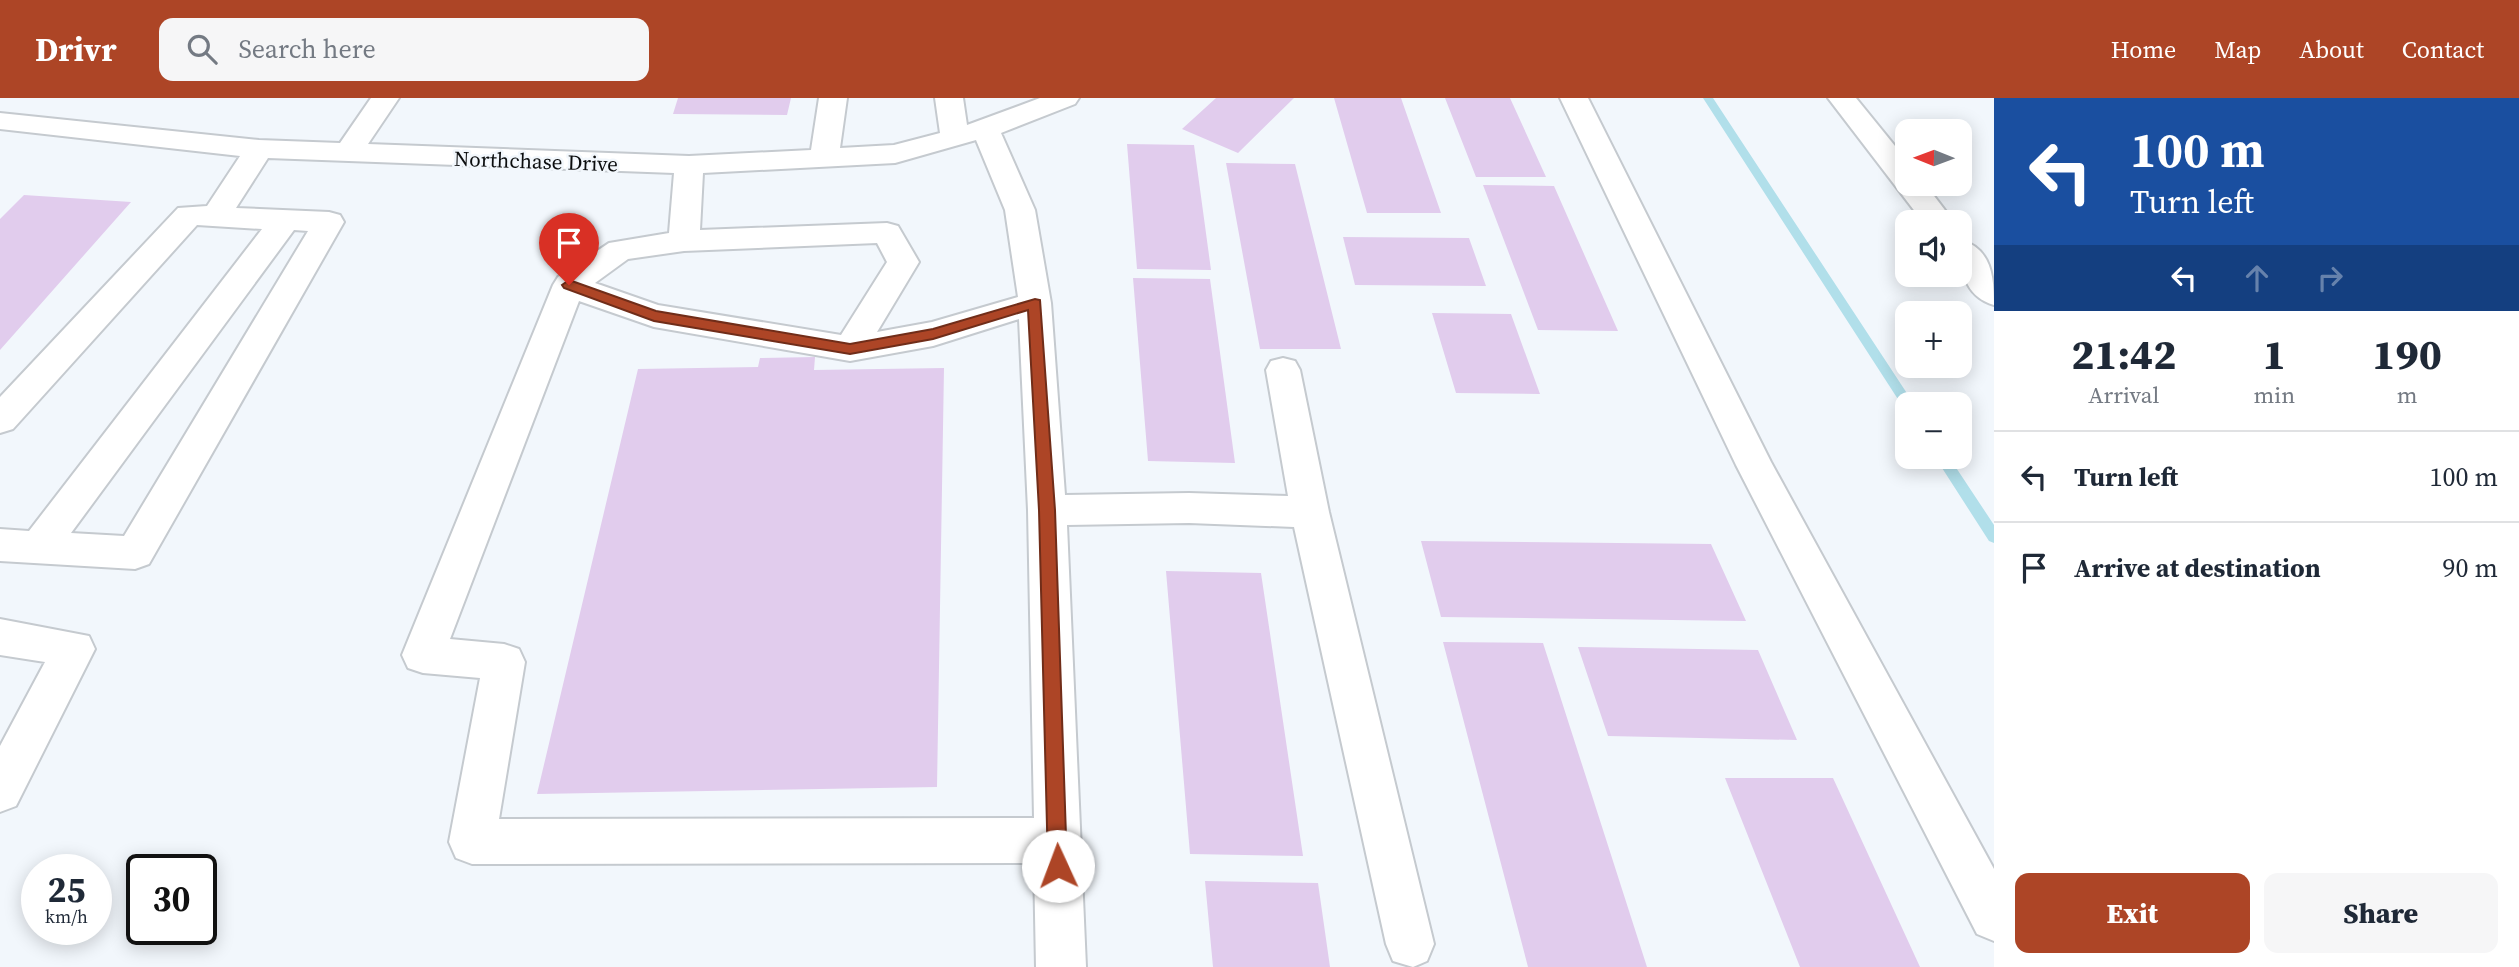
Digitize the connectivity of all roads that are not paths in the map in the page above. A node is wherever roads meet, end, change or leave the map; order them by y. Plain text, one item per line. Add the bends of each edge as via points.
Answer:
1 (385, 98) edge
2 (833, 98) edge
3 (949, 98) edge
4 (1065, 98) edge
5 (1574, 98) edge
6 (1842, 98) edge
7 (0, 121) edge
8 (970, 133) junction
9 (259, 149) junction
10 (348, 153) junction
11 (824, 158) junction
12 (690, 165) junction
13 (1895, 166) edge
14 (1918, 196) edge
15 (1929, 210) edge
16 (216, 214) junction
17 (286, 219) junction
18 (684, 242) junction
19 (1972, 266) edge
20 (569, 285) junction
21 (1994, 294) edge
22 (1035, 303) junction
23 (850, 349) junction
24 (1283, 370) dead end
25 (0, 420) edge
26 (1047, 510) junction
27 (1310, 512) junction
28 (0, 545) edge
29 (39, 547) junction
30 (0, 637) edge
31 (0, 791) edge
32 (1057, 840) junction
33 (1994, 917) edge
34 (1410, 944) dead end
35 (1061, 967) edge

1 - 10 street
2 - 11 street
3 - 8 street
4 - 8 street, Northchase Drive
5 - 33 street via 1754,465
6 - 13 street
7 - 9 street, Northchase Drive
8 - 11 street, Northchase Drive via 895,154
8 - 22 street via 1020,210
9 - 10 street, Northchase Drive
9 - 16 street
10 - 12 street, Northchase Drive
11 - 12 street, Northchase Drive
12 - 18 street
14 - 15 street
16 - 17 street
16 - 25 street via 189,215
17 - 29 street
17 - 29 street via 329,222 135,553
18 - 20 street via 620,250
18 - 23 street via 887,233 903,262
19 - 21 street
20 - 23 street via 654,316
20 - 32 street via 423,655 504,662 472,842
22 - 23 street via 933,334
22 - 26 street
24 - 27 street
26 - 27 street
26 - 32 street
27 - 34 street
28 - 29 street
30 - 31 street via 74,649
32 - 35 street

